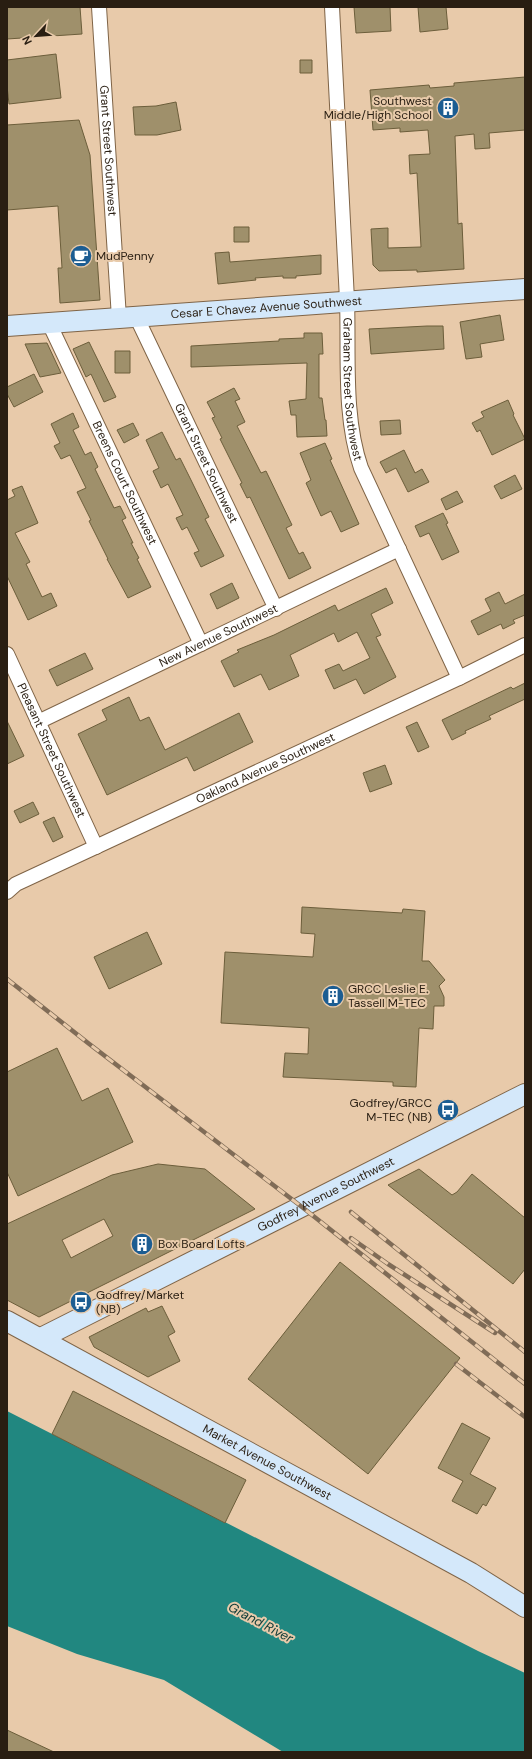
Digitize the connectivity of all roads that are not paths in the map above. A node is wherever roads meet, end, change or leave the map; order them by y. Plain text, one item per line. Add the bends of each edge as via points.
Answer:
1 (99, 7) edge
2 (332, 7) edge
3 (525, 289) edge
4 (347, 301) junction
5 (127, 317) junction
6 (49, 323) junction
7 (7, 326) edge
8 (399, 550) junction
9 (276, 609) junction
10 (201, 644) junction
11 (525, 645) edge
12 (7, 654) edge
13 (12, 678) edge
14 (459, 678) junction
15 (38, 722) junction
16 (96, 847) junction
17 (7, 892) edge
18 (525, 1094) edge
19 (7, 1321) edge
20 (40, 1338) junction
21 (525, 1607) edge

1 - 5 street, Grant Street Southwest
2 - 4 street, Graham Street Southwest
3 - 4 main road, Cesar E Chavez Avenue Southwest
4 - 5 main road, Cesar E Chavez Avenue Southwest
4 - 8 street, Graham Street Southwest via 350,410 354,448
5 - 6 main road, Cesar E Chavez Avenue Southwest
5 - 9 street, Grant Street Southwest
6 - 7 main road, Cesar E Chavez Avenue Southwest
6 - 10 street, Breens Court Southwest
8 - 9 street, New Avenue Southwest
8 - 14 street, Graham Street Southwest
9 - 10 street, New Avenue Southwest
10 - 15 street, New Avenue Southwest
11 - 14 street, Oakland Avenue Southwest
12 - 13 street, Pleasant Street Southwest
13 - 15 street, Pleasant Street Southwest
14 - 16 street, Oakland Avenue Southwest
15 - 16 street, Pleasant Street Southwest
16 - 17 street, Oakland Avenue Southwest via 16,884
18 - 20 main road, Godfrey Avenue Southwest
19 - 20 main road, Market Avenue Southwest
20 - 21 main road, Market Avenue Southwest via 461,1568

